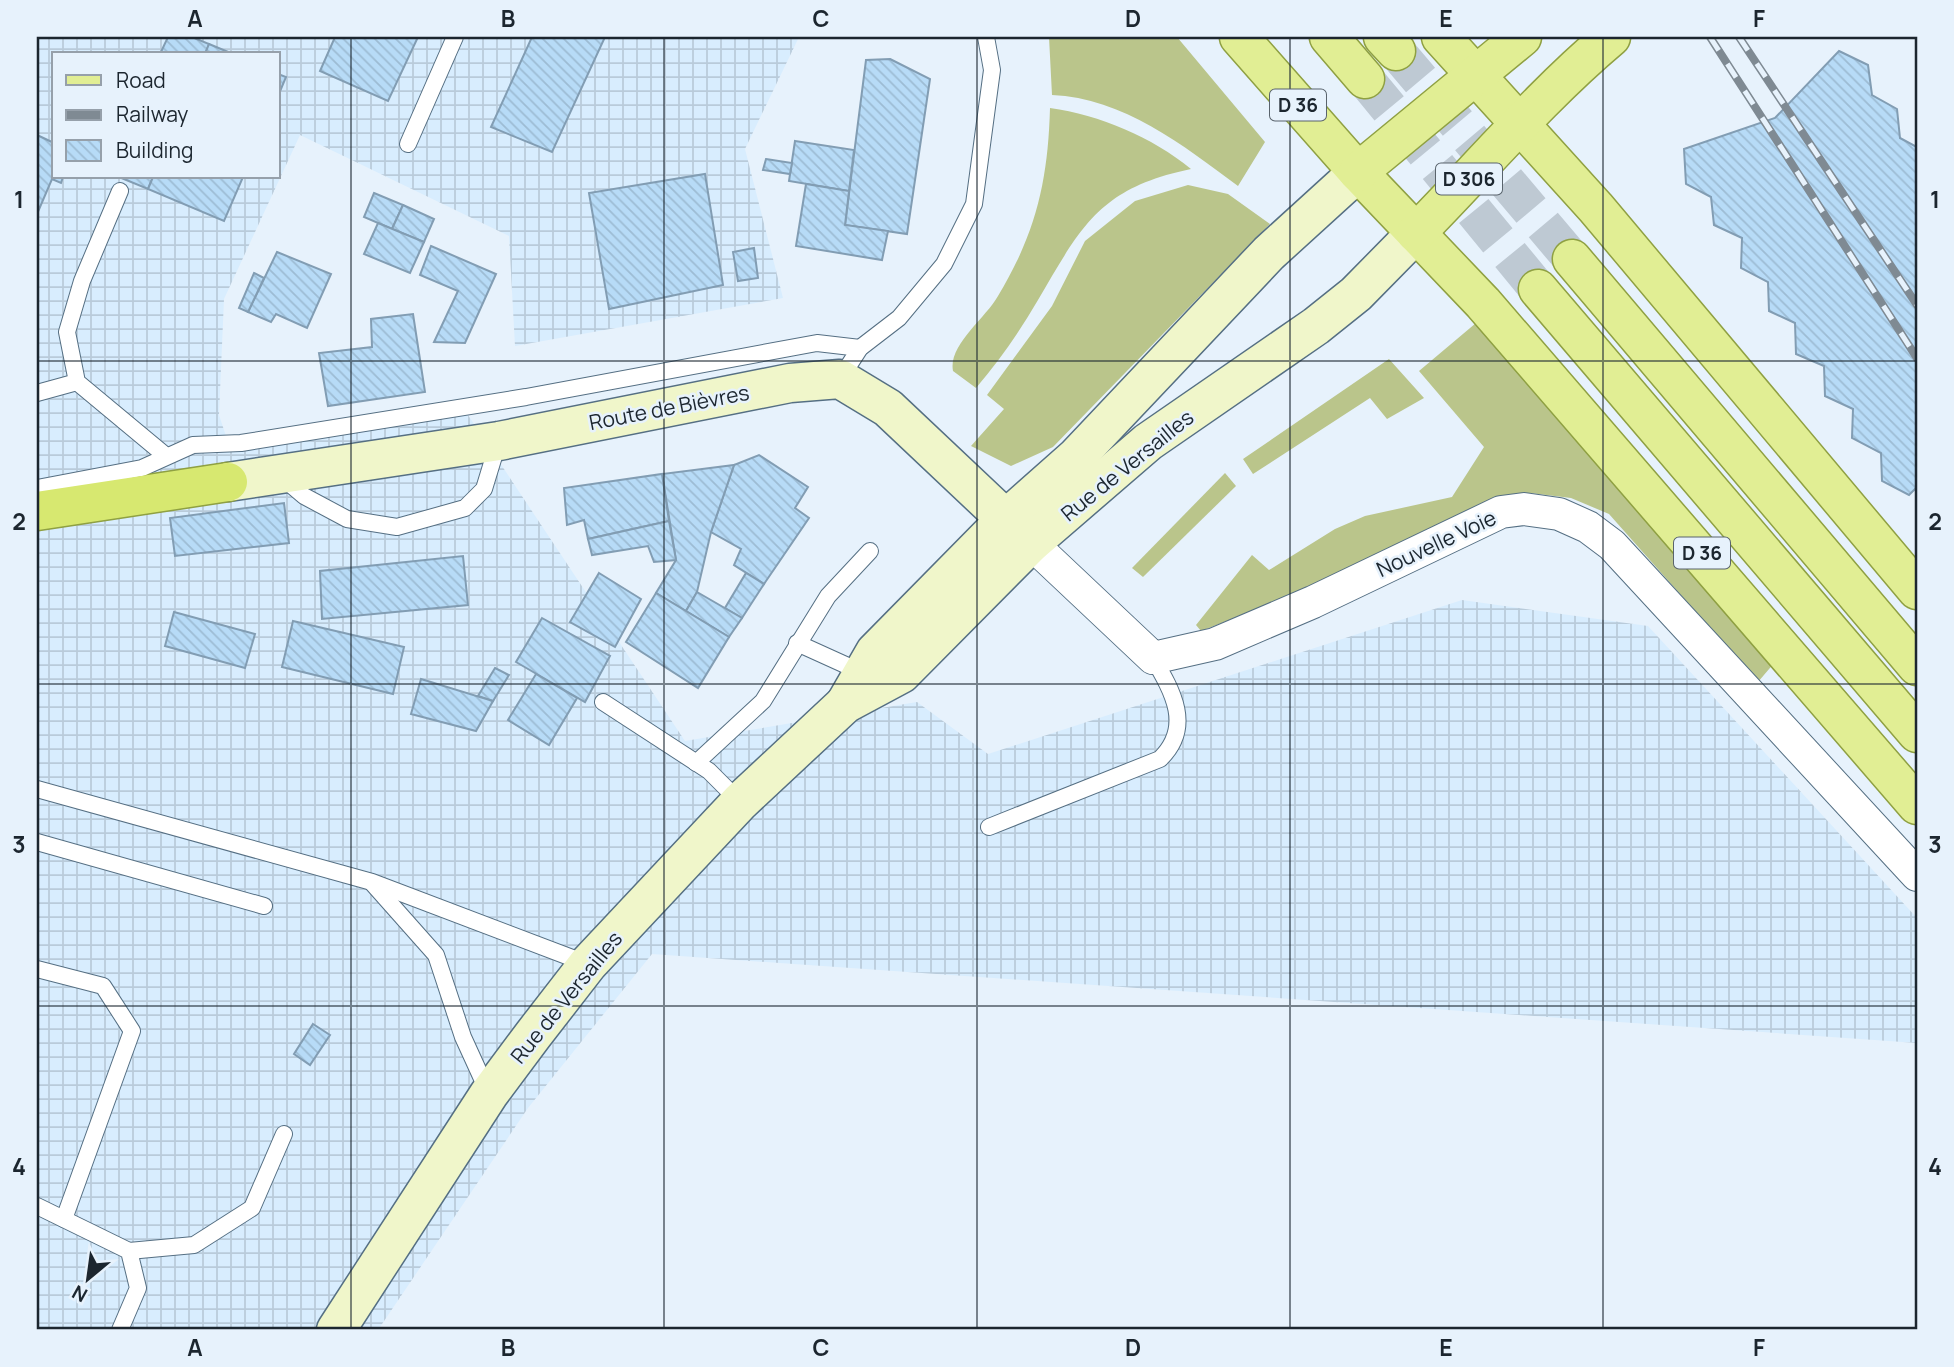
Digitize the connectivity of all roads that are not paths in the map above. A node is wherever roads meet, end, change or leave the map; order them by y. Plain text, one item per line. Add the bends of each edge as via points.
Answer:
1 (455, 37) edge
2 (986, 37) edge
3 (1239, 37) edge
4 (1329, 37) edge
5 (1441, 37) edge
6 (1522, 37) edge
7 (1611, 37) edge
8 (1474, 76) junction
9 (1364, 79) tunnel mouth
10 (1522, 125) junction
11 (408, 144) dead end
12 (1358, 172) junction
13 (120, 191) dead end
14 (1416, 233) junction
15 (1572, 259) tunnel mouth
16 (1538, 289) tunnel mouth
17 (850, 363) junction
18 (77, 382) junction
19 (37, 393) edge
20 (499, 441) junction
21 (166, 456) junction
22 (249, 470) junction
23 (37, 488) edge
24 (37, 511) edge
25 (1019, 531) junction
26 (870, 551) dead end
27 (1917, 590) edge
28 (797, 643) junction
29 (1153, 658) junction
30 (1917, 666) edge
31 (853, 688) junction
32 (603, 702) dead end
33 (1917, 733) edge
34 (696, 763) junction
35 (37, 789) edge
36 (740, 802) junction
37 (1917, 805) edge
38 (989, 827) dead end
39 (37, 842) edge
40 (1917, 875) edge
41 (372, 882) junction
42 (264, 906) dead end
43 (588, 964) junction
44 (37, 969) edge
45 (489, 1094) junction
46 (284, 1134) dead end
47 (37, 1206) edge
48 (64, 1219) junction
49 (130, 1251) junction
50 (120, 1330) edge
51 (336, 1330) edge

1 - 11 lane
2 - 17 lane via 992,70 974,204 944,264 899,318
3 - 12 main road, D 36
4 - 9 main road
5 - 8 main road
6 - 8 main road
7 - 10 main road, D 306 via 1566,75
8 - 10 main road
8 - 12 main road
10 - 14 main road, D 306
10 - 27 main road
12 - 14 main road, D 36
12 - 25 main road, Rue de Versailles via 1269,253 1076,457
13 - 18 lane via 82,281 67,332
14 - 25 main road, Rue de Versailles via 1346,302
14 - 37 main road, D 36 via 1621,458
15 - 30 main road
16 - 33 main road, D 36
17 - 20 main road, Route de Bièvres via 790,383
17 - 22 lane, Route de Bièvres via 817,343 526,397
17 - 25 main road, Route de Bièvres via 888,408
18 - 19 lane
18 - 21 lane
20 - 22 main road, Route de Bièvres
20 - 22 lane via 484,489 466,508 397,527 347,519
21 - 22 lane, Route de Bièvres via 194,445
21 - 23 lane, Route de Bièvres via 142,468
22 - 24 highway
25 - 29 street
25 - 31 main road, Rue de Versailles via 875,652
26 - 28 lane via 828,596
28 - 31 lane
28 - 34 lane via 763,701
29 - 38 lane via 1175,704 1178,732 1172,748 1160,760
29 - 40 street, Nouvelle Voie via 1214,644 1501,512 1524,509 1559,514 1588,527 1644,577
31 - 36 main road, Rue de Versailles
32 - 34 lane
34 - 36 lane
35 - 41 lane
36 - 43 main road, Rue de Versailles
39 - 42 lane
41 - 43 lane
41 - 45 lane via 436,955 463,1037
43 - 45 main road, Rue de Versailles
44 - 48 lane via 103,986 132,1031
45 - 51 main road, Rue de Versailles
46 - 49 lane via 252,1208 194,1245
47 - 48 lane
48 - 49 lane
49 - 50 lane via 138,1288

